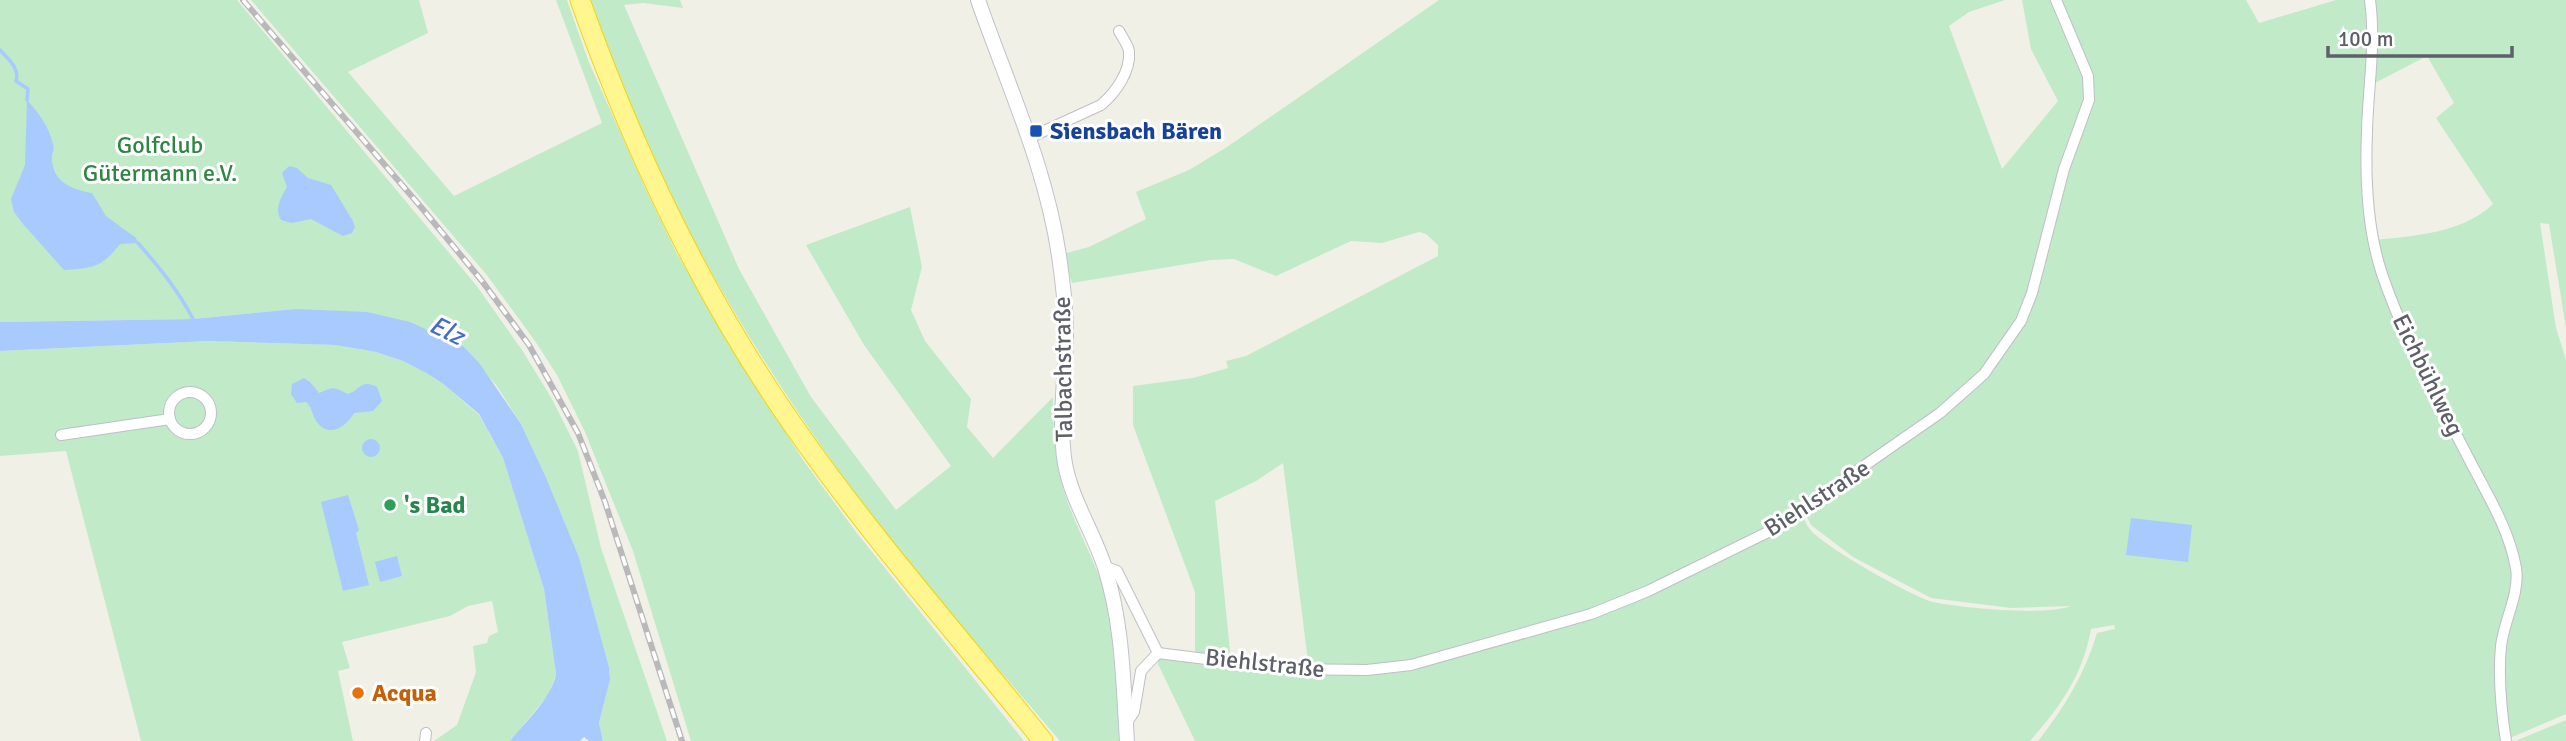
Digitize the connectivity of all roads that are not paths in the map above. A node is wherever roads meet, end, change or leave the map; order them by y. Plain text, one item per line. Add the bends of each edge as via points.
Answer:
1 (580, 0) edge
2 (978, 0) edge
3 (2056, 0) edge
4 (2370, 0) edge
5 (1119, 31) dead end
6 (1029, 138) junction
7 (170, 419) dead end
8 (61, 435) dead end
9 (1104, 566) junction
10 (1158, 653) junction
11 (1126, 724) junction
12 (1043, 741) edge
13 (1127, 741) edge
14 (2506, 741) edge

1 - 12 highway via 654,184 757,369 823,468
2 - 6 street, Talbachstraße
3 - 10 street, Biehlstraße via 2088,76 2088,100 2021,321 1984,374 1940,413 1772,530 1591,614 1410,665 1367,670 1286,669
4 - 14 street, Eichbühlweg via 2374,26 2368,193 2376,255 2426,375 2507,533 2516,571 2501,655 2500,699
5 - 6 street via 1129,49 1128,60 1110,97
6 - 9 street, Talbachstraße via 1060,260 1066,330 1065,465
7 - 8 street
9 - 10 street via 1117,571
9 - 11 street, Talbachstraße via 1118,615
10 - 11 street via 1141,671 1134,712
11 - 13 street, Talbachstraße

